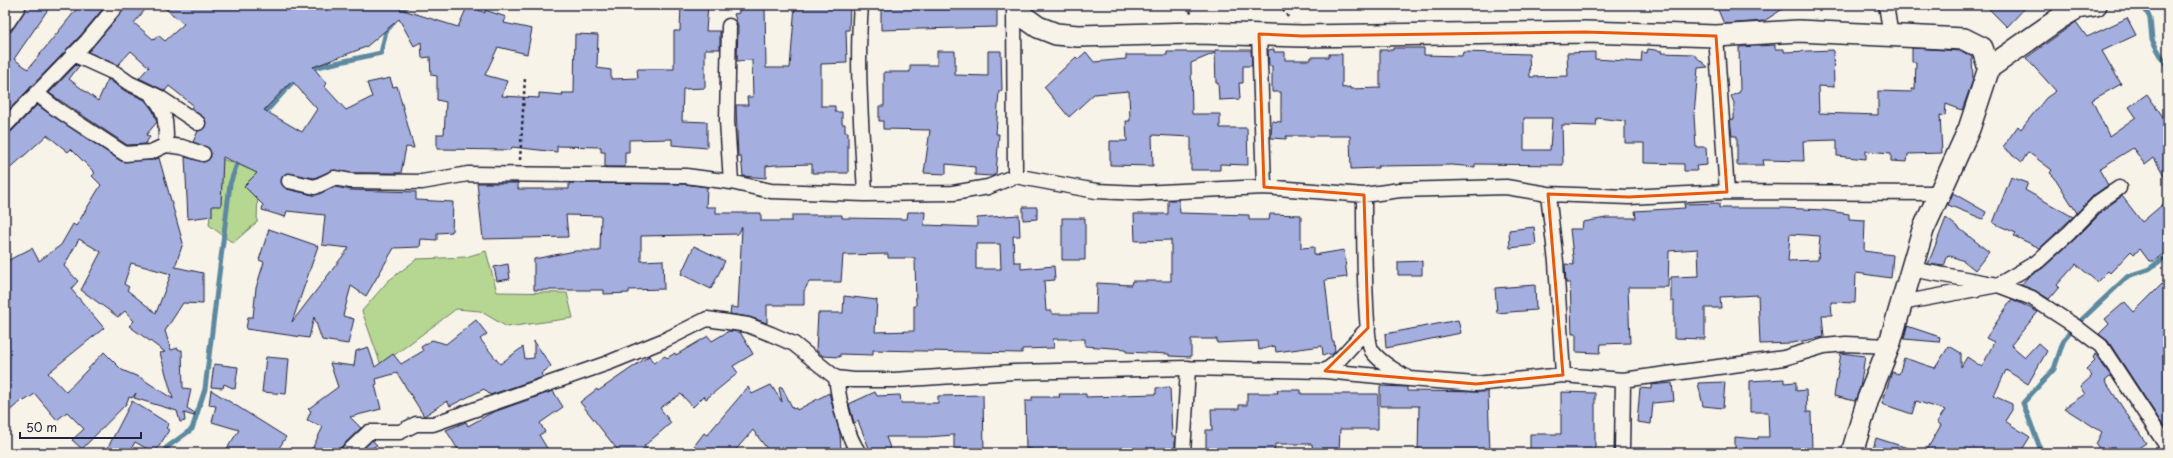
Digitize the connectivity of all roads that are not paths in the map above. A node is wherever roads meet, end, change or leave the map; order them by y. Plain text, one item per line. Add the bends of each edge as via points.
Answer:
1 (15, 5) edge
2 (117, 5) edge
3 (861, 5) edge
4 (1015, 5) edge
5 (1886, 5) edge
6 (2096, 5) edge
7 (5, 20) edge
8 (729, 26) dead end
9 (1259, 34) junction
10 (1716, 36) junction
11 (1891, 36) junction
12 (73, 54) junction
13 (1989, 68) junction
14 (146, 91) junction
15 (36, 93) junction
16 (198, 123) dead end
17 (5, 126) edge
18 (166, 145) junction
19 (203, 154) dead end
20 (1015, 176) junction
21 (289, 182) dead end
22 (731, 182) junction
23 (1264, 187) junction
24 (2119, 188) dead end
25 (1727, 192) junction
26 (1940, 193) junction
27 (865, 194) junction
28 (1548, 194) junction
29 (1364, 195) junction
30 (1911, 270) junction
31 (1998, 285) junction
32 (1901, 303) junction
33 (1368, 328) junction
34 (1889, 346) junction
35 (1188, 368) junction
36 (1326, 371) junction
37 (1563, 375) junction
38 (836, 378) junction
39 (1410, 380) junction
40 (1623, 380) junction
41 (2168, 448) edge
42 (347, 453) edge
43 (859, 453) edge
44 (1183, 453) edge
45 (1622, 453) edge
46 (1852, 453) edge

1 - 7 street
2 - 12 street
3 - 27 street via 859,36
4 - 9 street via 1024,17 1038,27 1056,34
4 - 20 street
5 - 11 street
6 - 13 street via 2077,8 2060,18
8 - 22 street via 727,121
9 - 10 street via 1302,36 1585,32
9 - 23 street
10 - 11 street via 1798,31
10 - 25 street
11 - 13 street via 1964,39 1982,48
12 - 14 street via 115,73
12 - 15 street
13 - 26 street via 1969,129
14 - 16 street
14 - 18 street via 162,109
15 - 17 street
15 - 18 street via 125,154 151,152
18 - 19 street
20 - 23 street via 1096,191 1140,193
20 - 27 street via 988,187 953,193
21 - 22 street via 315,187 334,178 351,181 422,182 468,174 519,173 686,176
22 - 27 street via 771,191
23 - 29 street
24 - 31 street via 2100,202 2037,262
25 - 26 street
25 - 28 street via 1629,197
26 - 30 street via 1923,230
28 - 29 street via 1506,187 1400,190
28 - 37 street via 1556,262
29 - 33 street
30 - 31 street
30 - 32 street
31 - 32 street
31 - 41 street via 2032,298 2076,326 2101,346
32 - 34 street
33 - 36 street via 1338,362
33 - 39 street via 1371,350 1388,366
34 - 40 street via 1824,346 1777,359
34 - 46 street via 1868,399
35 - 36 street
35 - 38 street via 1014,372 894,380
35 - 44 street
36 - 39 street
37 - 39 street via 1476,384
37 - 40 street
38 - 42 street via 794,344 748,325 707,319 665,340 608,362 433,424 416,424 400,432 369,432
38 - 43 street via 838,397
40 - 45 street

